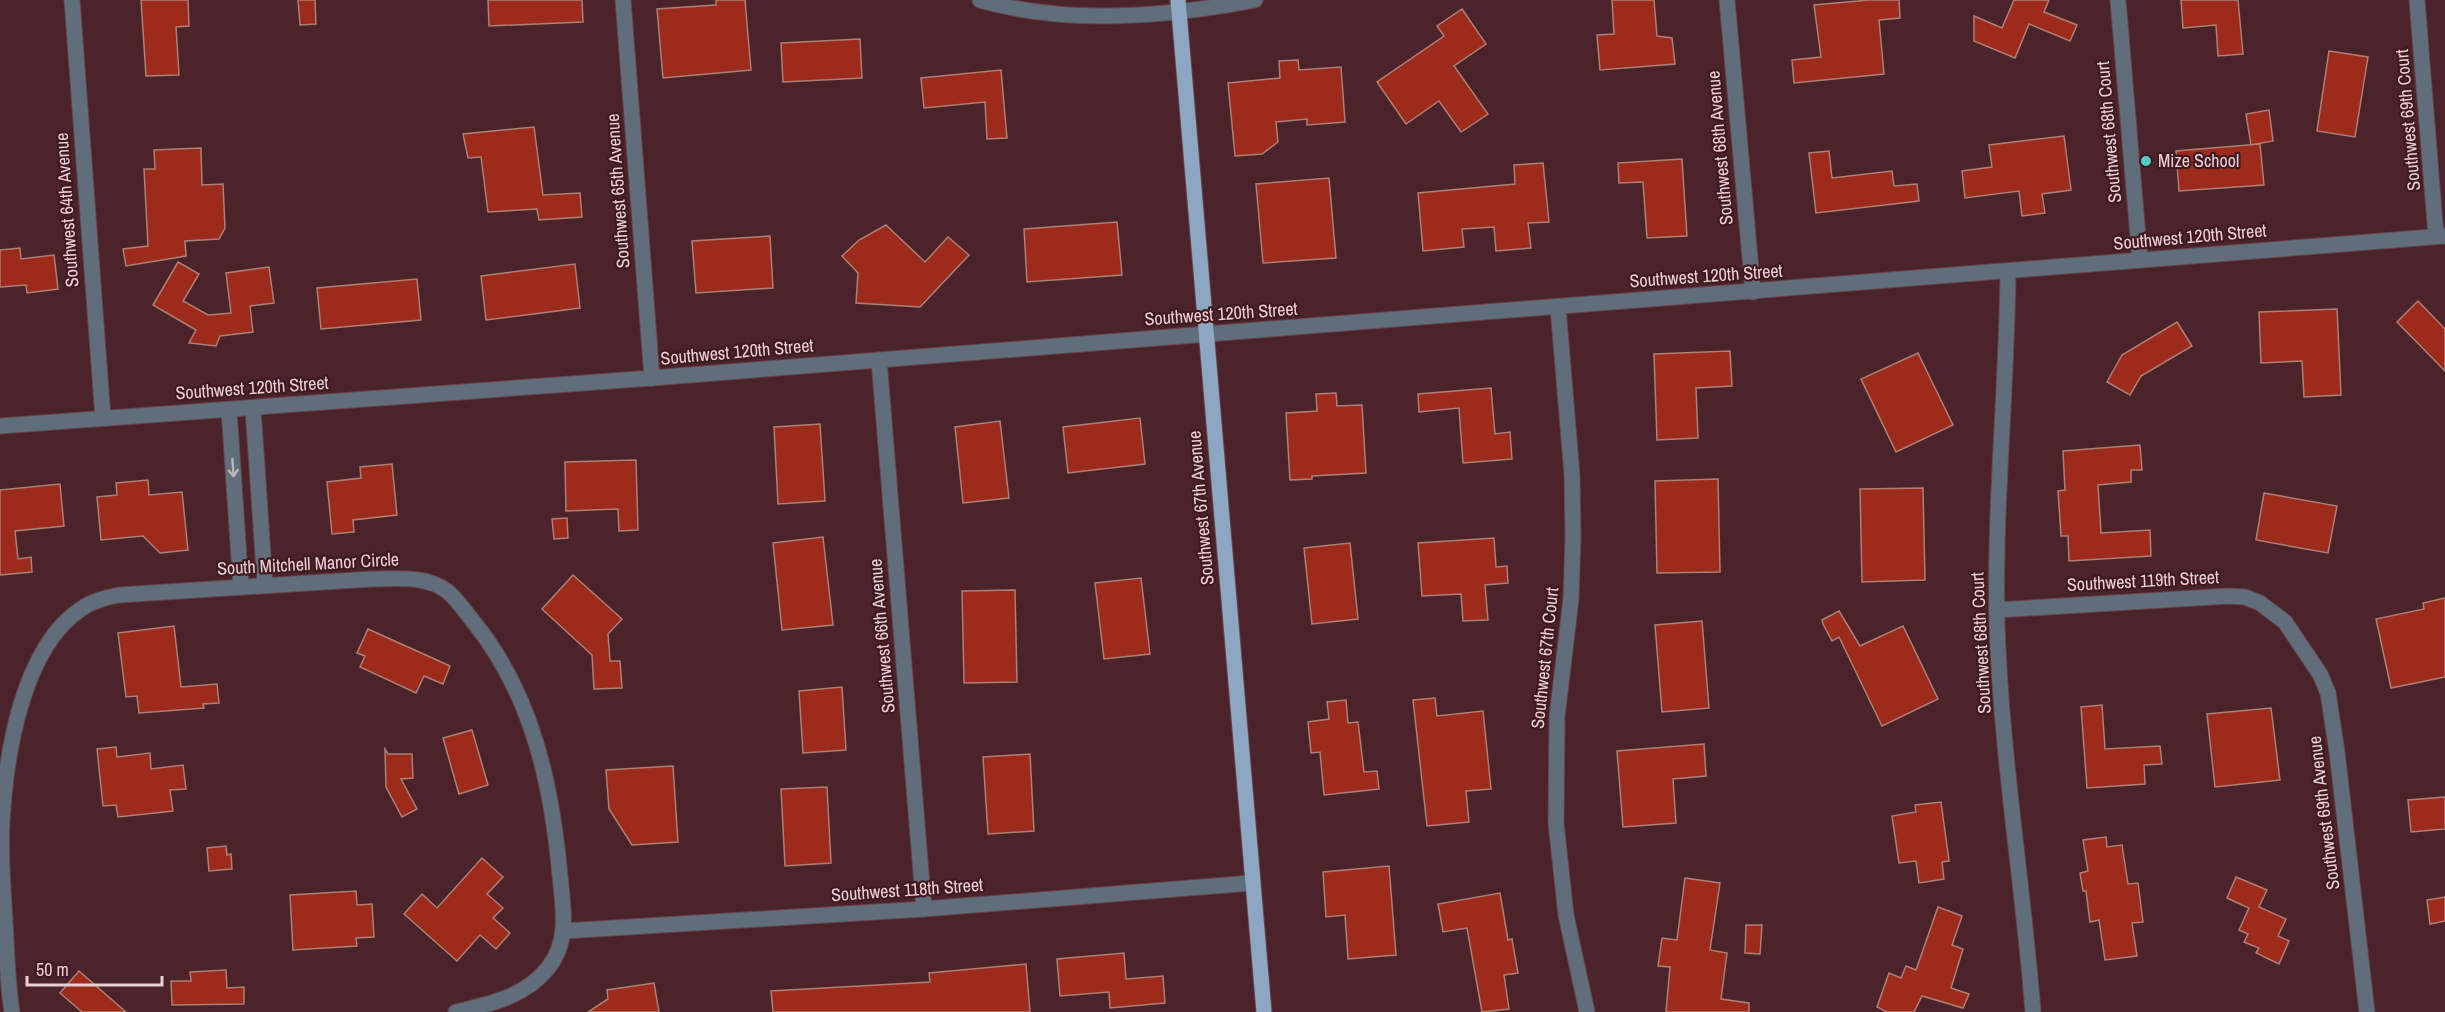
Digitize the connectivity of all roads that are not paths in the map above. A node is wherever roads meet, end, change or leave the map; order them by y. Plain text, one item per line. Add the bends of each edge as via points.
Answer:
1 (72, 0) edge
2 (623, 0) edge
3 (980, 0) edge
4 (1255, 0) edge
5 (1727, 0) edge
6 (2118, 0) edge
7 (2417, 0) edge
8 (1178, 5) edge
9 (2441, 236) edge
10 (2140, 260) junction
11 (2008, 271) junction
12 (1752, 292) junction
13 (1558, 307) junction
14 (1206, 334) junction
15 (879, 360) junction
16 (652, 378) junction
17 (253, 408) junction
18 (229, 410) junction
19 (103, 418) junction
20 (0, 426) edge
21 (265, 585) junction
22 (241, 588) junction
23 (1997, 610) junction
24 (2284, 622) joint
25 (1252, 884) junction
26 (924, 909) junction
27 (564, 931) junction
28 (4, 977) edge
29 (12, 1012) edge
30 (456, 1012) edge
31 (1264, 1012) edge
32 (1587, 1012) edge
33 (2033, 1012) edge
34 (2367, 1012) edge

1 - 19 street, Southwest 64th Avenue
2 - 16 street, Southwest 65th Avenue
3 - 8 street via 1058,14 1118,15
4 - 8 street
5 - 12 street, Southwest 68th Avenue
6 - 10 street, Southwest 68th Court
7 - 9 street, Southwest 69th Court
8 - 14 main road, Southwest 67th Avenue
9 - 10 street, Southwest 120th Street
10 - 11 street, Southwest 120th Street
11 - 12 street, Southwest 120th Street
11 - 23 street, Southwest 68th Court via 1997,517
12 - 13 street, Southwest 120th Street
13 - 14 street, Southwest 120th Street
13 - 32 street, Southwest 67th Court via 1572,475 1573,547 1572,599 1557,717 1556,823 1566,915
14 - 15 street, Southwest 120th Street
14 - 25 main road, Southwest 67th Avenue
15 - 16 street, Southwest 120th Street
15 - 26 street, Southwest 66th Avenue
16 - 17 street, Southwest 120th Street
17 - 18 street, Southwest 120th Street
17 - 21 street
18 - 19 street, Southwest 120th Street
18 -> 22 street
19 - 20 street, Southwest 120th Street
21 - 22 street, South Mitchell Manor Circle
21 - 27 street, South Mitchell Manor Circle via 410,578 431,582 465,611 508,671 524,705 544,767
22 - 28 street, South Mitchell Manor Circle via 119,595 98,600 81,608 49,640 17,724 5,786 1,850
23 - 24 street, Southwest 119th Street via 2229,596 2260,603
23 - 33 street, Southwest 68th Court via 2002,701
24 - 34 street, Southwest 69th Avenue via 2320,674 2328,693
25 - 26 street, Southwest 118th Street
25 - 31 main road, Southwest 67th Avenue
26 - 27 street, Southwest 118th Street
27 - 30 street, South Mitchell Manor Circle via 549,968 533,984 515,995
28 - 29 street, South Mitchell Manor Circle

